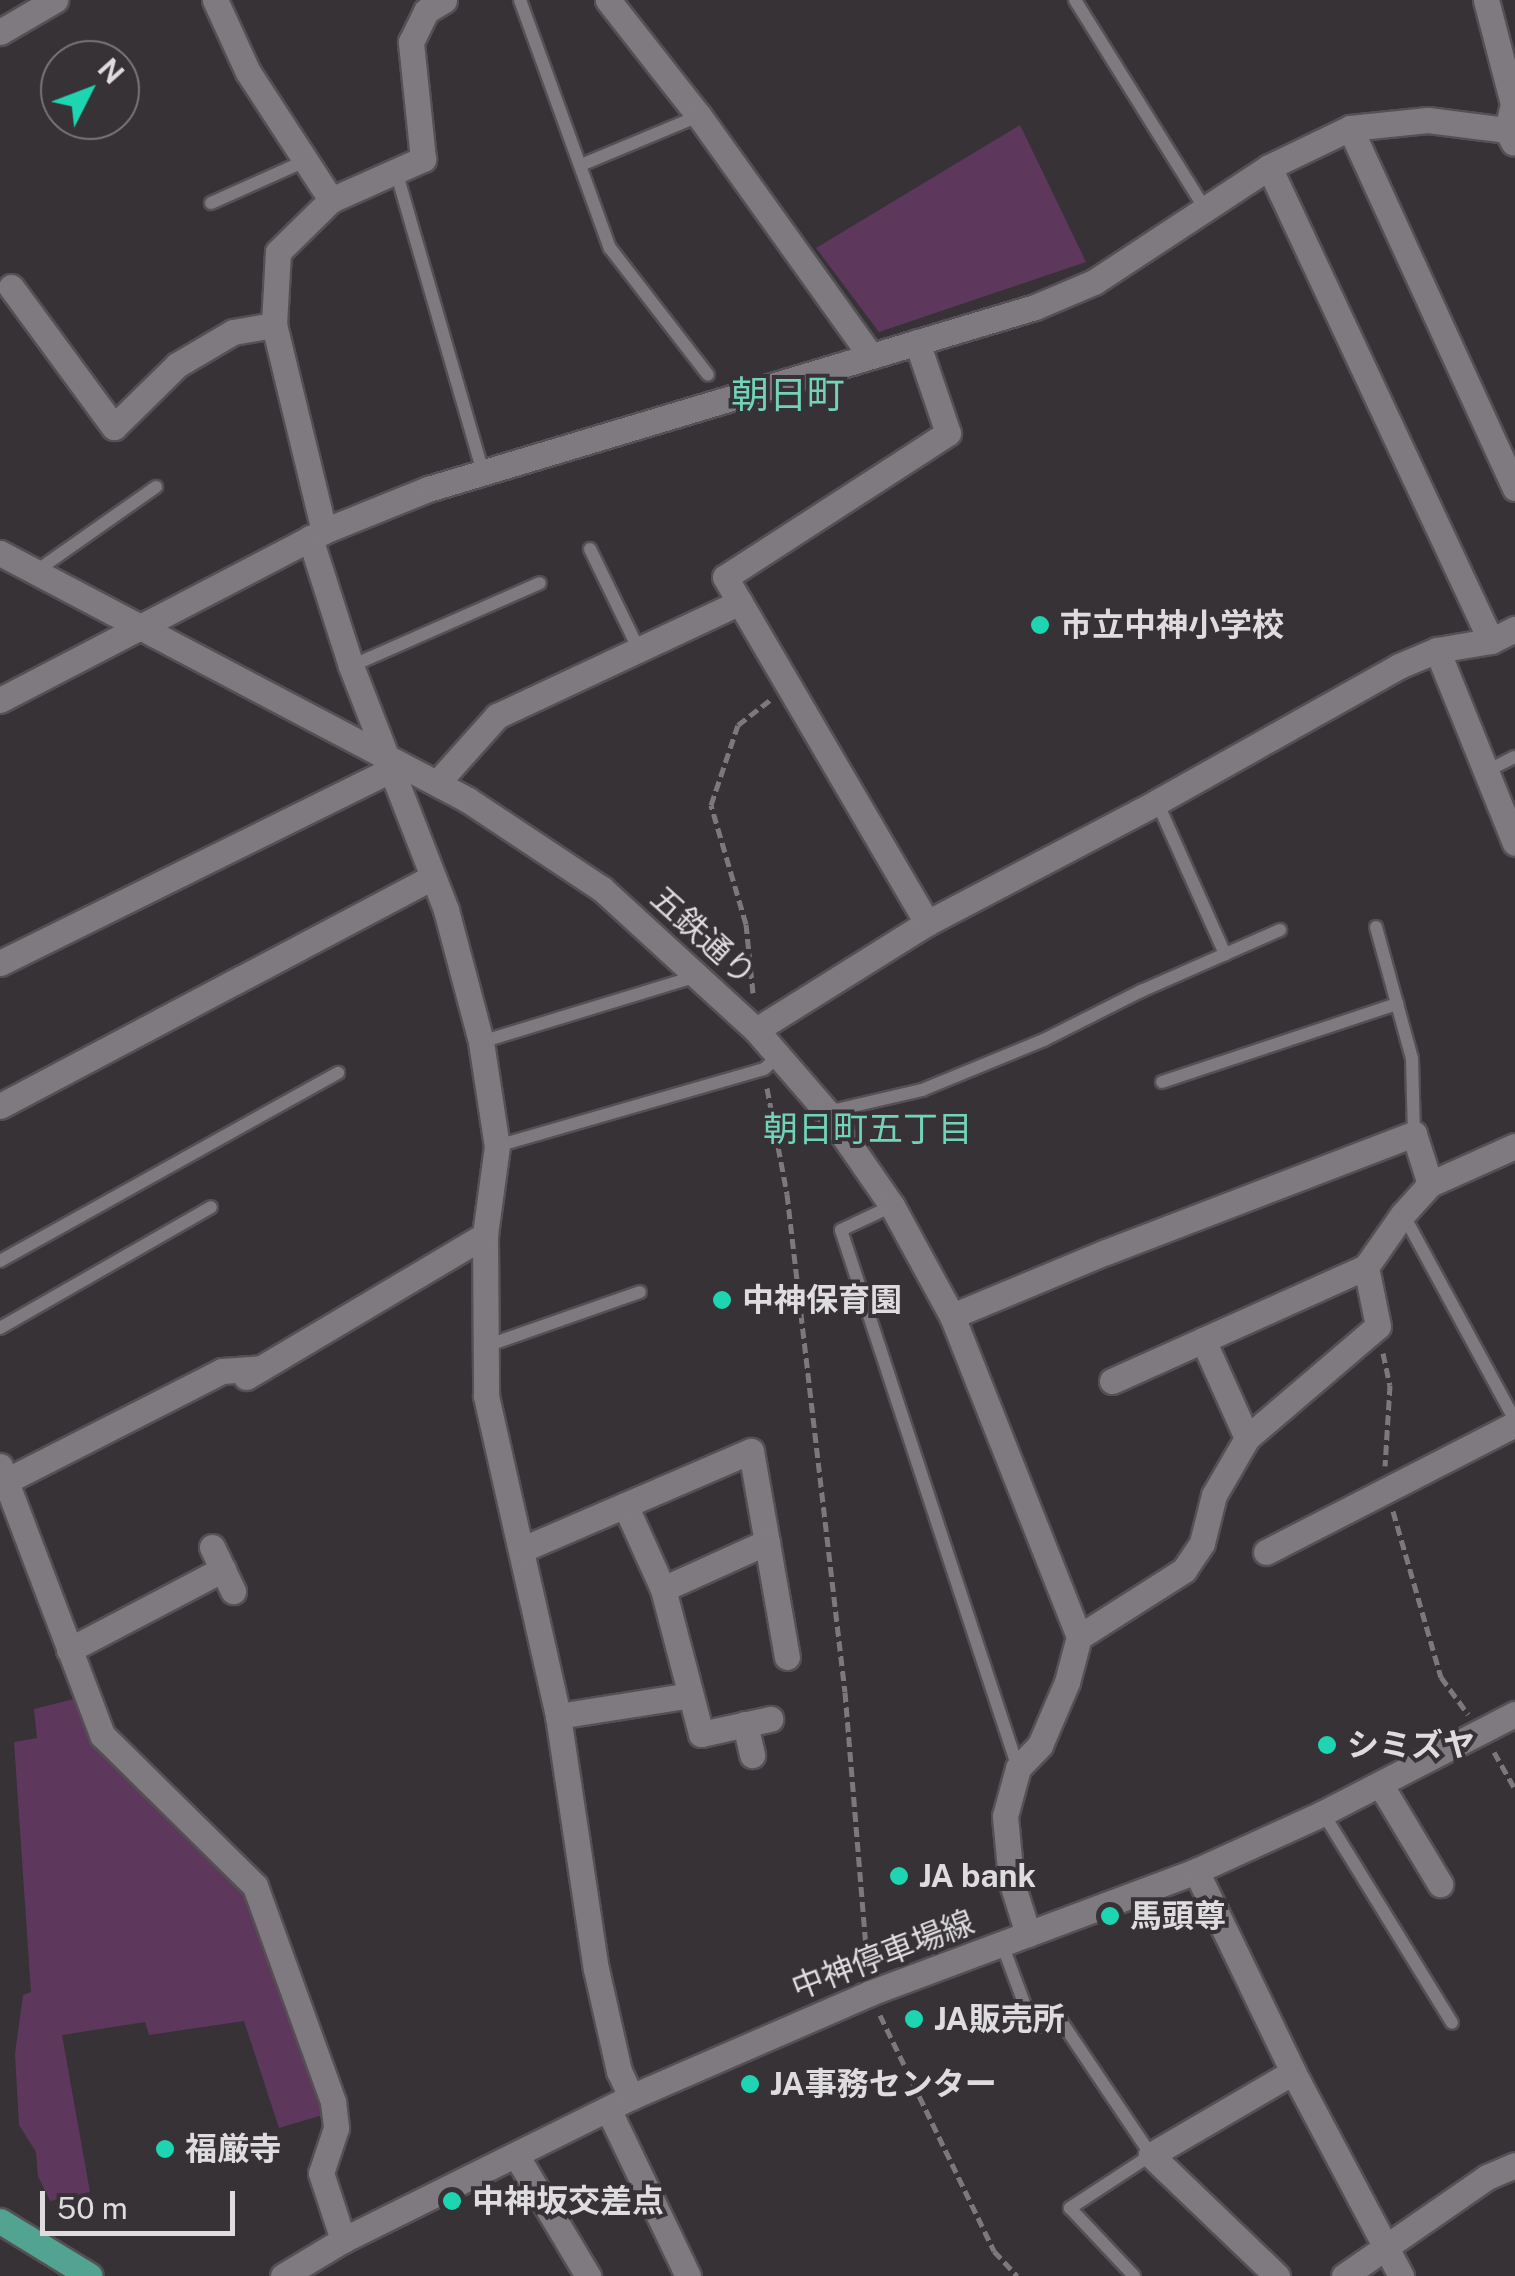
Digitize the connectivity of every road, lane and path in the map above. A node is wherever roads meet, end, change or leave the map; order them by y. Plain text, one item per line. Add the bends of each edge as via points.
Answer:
1 (55, 0) edge
2 (214, 0) edge
3 (444, 0) edge
4 (520, 0) edge
5 (608, 0) edge
6 (1075, 0) edge
7 (1486, 0) edge
8 (3, 22) edge
9 (699, 116) junction
10 (1350, 128) junction
11 (1512, 136) edge
12 (306, 161) junction
13 (581, 165) junction
14 (1269, 167) junction
15 (396, 171) junction
16 (331, 200) junction
17 (211, 203) dead end
18 (1206, 211) junction
19 (12, 287) dead end
20 (274, 326) junction
21 (916, 342) junction
22 (870, 355) junction
23 (708, 375) dead end
24 (484, 473) junction
25 (156, 487) dead end
26 (1515, 488) edge
27 (317, 534) junction
28 (590, 550) dead end
29 (0, 553) edge
30 (35, 572) junction
31 (540, 583) dead end
32 (740, 602) junction
33 (140, 624) junction
34 (1515, 629) edge
35 (1491, 641) junction
36 (639, 650) junction
37 (1437, 650) junction
38 (351, 666) junction
39 (788, 686) junction
40 (0, 700) edge
41 (1515, 757) edge
42 (389, 763) junction
43 (1487, 771) junction
44 (437, 783) junction
45 (1156, 802) junction
46 (1515, 843) edge
47 (432, 877) junction
48 (927, 923) junction
49 (1376, 927) dead end
50 (1280, 930) dead end
51 (1225, 954) junction
52 (0, 963) edge
53 (700, 975) junction
54 (1397, 1004) junction
55 (756, 1030) junction
56 (482, 1042) junction
57 (771, 1062) junction
58 (338, 1073) dead end
59 (1162, 1082) dead end
60 (0, 1106) edge
61 (827, 1112) junction
62 (1414, 1134) junction
63 (498, 1146) junction
64 (1515, 1146) edge
65 (1430, 1184) junction
66 (892, 1206) junction
67 (211, 1207) dead end
68 (1403, 1214) junction
69 (486, 1234) junction
70 (0, 1260) edge
71 (1366, 1267) junction
72 (640, 1292) dead end
73 (952, 1316) junction
74 (1378, 1326) junction
75 (0, 1328) edge
76 (1203, 1340) junction
77 (484, 1347) junction
78 (1112, 1381) dead end
79 (1515, 1422) edge
80 (1248, 1438) junction
81 (3, 1474) edge
82 (1387, 1490) junction
83 (625, 1505) junction
84 (767, 1542) junction
85 (523, 1548) junction
86 (1266, 1552) dead end
87 (223, 1569) dead end
88 (663, 1589) junction
89 (1079, 1637) junction
90 (70, 1650) junction
91 (788, 1657) dead end
92 (690, 1695) junction
93 (1515, 1714) edge
94 (558, 1716) junction
95 (1482, 1732) junction
96 (752, 1754) dead end
97 (1018, 1768) junction
98 (1380, 1784) junction
99 (1515, 1788) edge
100 (1323, 1813) junction
101 (1196, 1871) junction
102 (1440, 1884) dead end
103 (1028, 1934) junction
104 (1002, 1944) junction
105 (870, 1993) junction
106 (1452, 2023) dead end
107 (1293, 2072) junction
108 (619, 2103) junction
109 (516, 2155) junction
110 (1151, 2155) junction
111 (1515, 2165) edge
112 (0, 2221) edge
113 (343, 2240) junction
114 (1385, 2246) junction
115 (90, 2276) edge
116 (283, 2276) edge
117 (588, 2276) edge
118 (688, 2276) edge
119 (1016, 2276) edge
120 (1134, 2276) edge
121 (1277, 2276) edge
122 (1344, 2276) edge
123 (1401, 2276) edge

1 - 8 street
2 - 12 street via 248,72
3 - 15 street via 426,11 411,42 422,159
4 - 13 lane
5 - 9 street
6 - 18 lane
7 - 11 street via 1513,104
9 - 13 lane
9 - 22 street
10 - 11 street via 1428,120
10 - 14 street
10 - 26 street
12 - 16 street
12 - 17 lane
13 - 23 lane via 610,248
14 - 18 street
14 - 35 street
15 - 16 street
15 - 24 lane
16 - 20 street via 278,252
18 - 21 street via 1094,282 1036,307
19 - 20 street via 114,427 177,365 233,332
20 - 27 street
21 - 22 street
21 - 32 street via 948,434 725,578
22 - 24 street
24 - 27 street via 428,488
25 - 30 lane
27 - 33 street
27 - 38 street
28 - 36 lane
29 - 30 street, 五鉄通り
30 - 33 street, 五鉄通り
31 - 38 lane
32 - 36 street
32 - 39 street
33 - 40 street
33 - 42 street, 五鉄通り
34 - 35 street
35 - 37 street
36 - 44 street via 497,716
37 - 43 street
37 - 45 street
38 - 42 street
39 - 48 street
39 - 55 path via 738,726 711,805 746,924
41 - 43 lane
42 - 44 street, 五鉄通り
42 - 47 street
42 - 52 street
43 - 46 street
44 - 53 street, 五鉄通り via 602,889
45 - 48 street
45 - 51 lane
47 - 56 street
47 - 60 street
48 - 55 street
49 - 54 lane
50 - 51 lane
51 - 61 lane via 922,1090
53 - 55 street, 五鉄通り
53 - 56 lane
54 - 59 lane
54 - 62 lane via 1412,1060
55 - 57 street, 五鉄通り
56 - 63 street
57 - 61 street, 五鉄通り
57 - 63 lane
57 - 105 path via 845,1692
58 - 70 lane
61 - 66 street, 五鉄通り
62 - 65 street
62 - 73 street
63 - 69 street
64 - 65 street
65 - 68 street
66 - 73 street, 五鉄通り
66 - 97 lane via 841,1230
67 - 75 lane
68 - 71 street
68 - 79 lane
69 - 77 street
69 - 81 street via 254,1372 222,1371
71 - 74 street
71 - 76 street
72 - 77 lane
73 - 89 street, 五鉄通り
74 - 80 street
74 - 82 path via 1390,1385
76 - 78 street
76 - 80 street
77 - 85 street via 501,1478
79 - 82 street
80 - 89 street via 1214,1495 1202,1544 1184,1570
81 - 90 street
82 - 86 street
82 - 95 path via 1440,1677
83 - 84 street via 751,1451
83 - 85 street
83 - 88 street
84 - 88 street
84 - 91 street
85 - 94 street
87 - 90 street
88 - 92 street
89 - 97 street via 1040,1745
90 - 113 street via 102,1735 255,1886 333,2102 336,2128 321,2173
92 - 94 street
92 - 96 street via 701,1734 758,1722
93 - 95 street, 中神停車場線
94 - 108 street
95 - 98 street, 中神停車場線
95 - 99 path
97 - 103 street via 1006,1816 1011,1880
98 - 100 street, 中神停車場線
98 - 102 street
100 - 101 street, 中神停車場線
100 - 106 lane
101 - 103 street, 中神停車場線
101 - 107 street
103 - 104 street, 中神停車場線
104 - 105 street, 中神停車場線
104 - 110 lane via 1033,2027 1061,2021
105 - 108 street, 中神停車場線
105 - 119 path via 994,2251
107 - 110 street
107 - 114 street
108 - 109 street, 中神停車場線
108 - 118 street
109 - 113 street, 中神停車場線
109 - 117 street
110 - 120 lane via 1070,2208
110 - 121 street
111 - 114 street
112 - 115 main road
113 - 116 street, 中神停車場線
114 - 122 street
114 - 123 street

